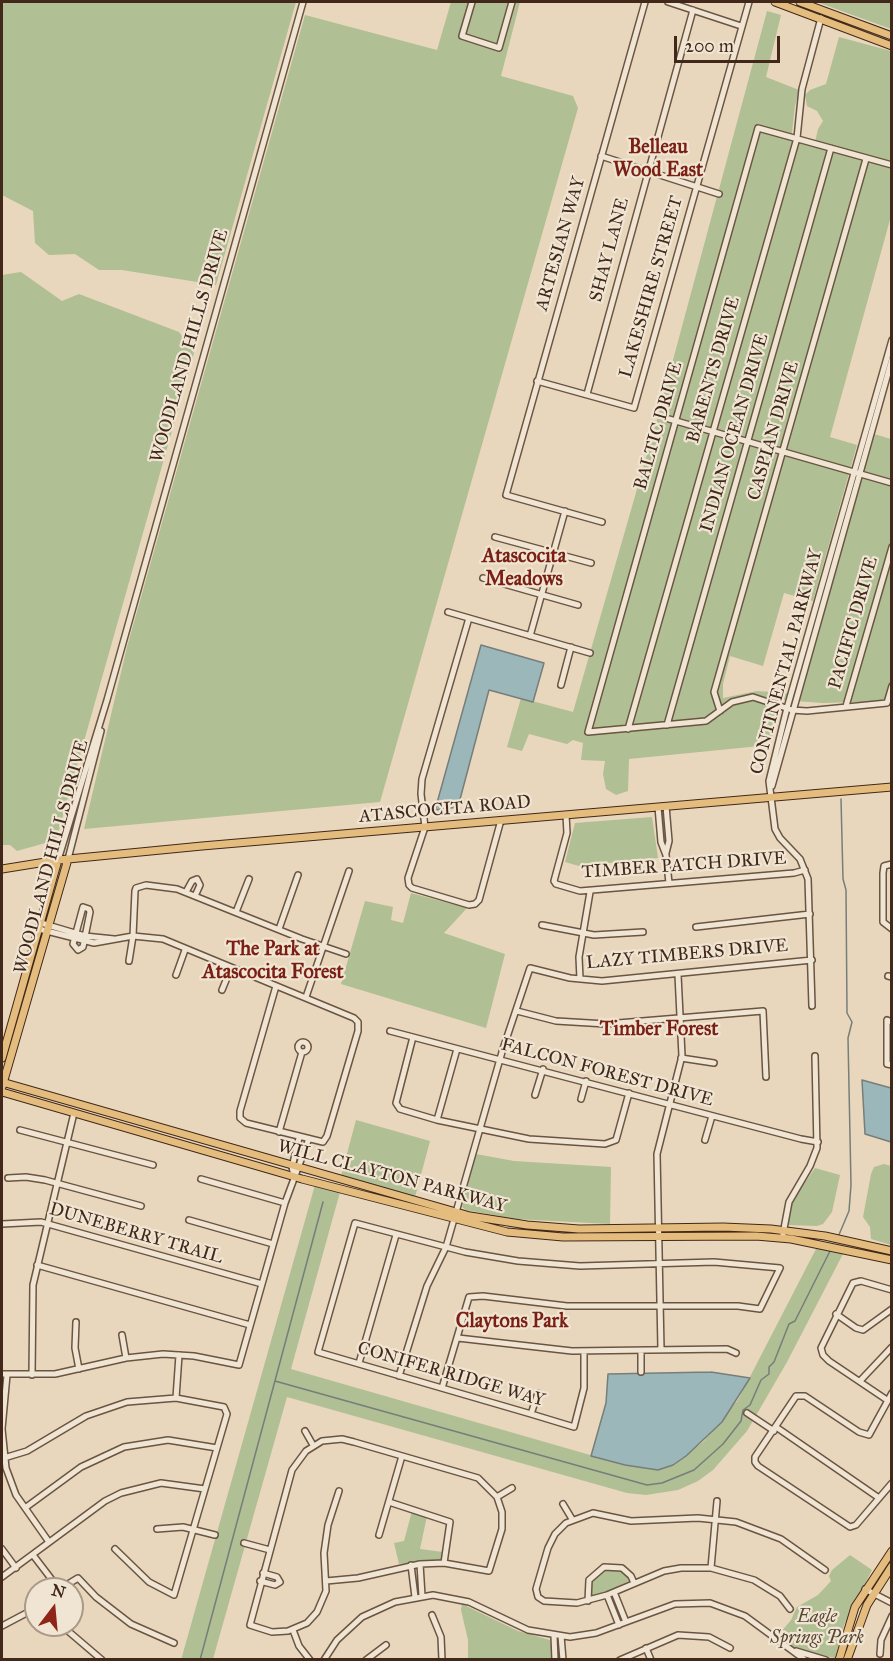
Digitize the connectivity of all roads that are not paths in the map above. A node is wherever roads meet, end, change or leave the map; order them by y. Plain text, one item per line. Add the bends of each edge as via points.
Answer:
1 (303, 2) edge
2 (472, 2) edge
3 (512, 2) edge
4 (645, 2) edge
5 (668, 2) edge
6 (748, 2) edge
7 (775, 2) edge
8 (800, 2) edge
9 (693, 10) junction
10 (821, 18) junction
11 (741, 26) junction
12 (891, 36) edge
13 (891, 45) edge
14 (796, 138) junction
15 (831, 148) junction
16 (601, 156) junction
17 (866, 159) junction
18 (891, 165) edge
19 (648, 170) junction
20 (696, 186) junction
21 (719, 194) dead end
22 (891, 340) edge
23 (891, 359) edge
24 (537, 381) junction
25 (587, 394) junction
26 (669, 419) dead end
27 (676, 422) junction
28 (712, 433) junction
29 (748, 443) junction
30 (784, 452) junction
31 (857, 473) junction
32 (891, 483) edge
33 (565, 511) junction
34 (602, 522) dead end
35 (495, 537) dead end
36 (891, 547) edge
37 (553, 553) junction
38 (591, 563) dead end
39 (483, 578) dead end
40 (542, 594) junction
41 (578, 605) dead end
42 (448, 612) dead end
43 (469, 618) junction
44 (530, 636) junction
45 (571, 647) junction
46 (590, 653) dead end
47 (561, 685) dead end
48 (891, 686) edge
49 (107, 700) junction
50 (846, 706) junction
51 (790, 709) junction
52 (720, 711) junction
53 (667, 725) junction
54 (628, 729) junction
55 (891, 787) edge
56 (770, 797) junction
57 (662, 806) junction
58 (566, 815) junction
59 (501, 820) junction
60 (425, 826) junction
61 (68, 859) junction
62 (58, 860) junction
63 (891, 864) edge
64 (2, 868) edge
65 (805, 870) junction
66 (349, 871) dead end
67 (298, 875) dead end
68 (249, 879) dead end
69 (669, 883) junction
70 (186, 892) junction
71 (590, 892) junction
72 (195, 896) junction
73 (236, 912) junction
74 (810, 914) junction
75 (542, 925) dead end
76 (40, 926) junction
77 (696, 927) dead end
78 (49, 929) junction
79 (279, 929) junction
80 (891, 929) edge
81 (643, 932) dead end
82 (583, 933) junction
83 (75, 936) junction
84 (133, 936) junction
85 (85, 939) junction
86 (324, 946) junction
87 (185, 950) junction
88 (346, 954) dead end
89 (812, 960) junction
90 (129, 961) dead end
91 (231, 968) junction
92 (176, 975) dead end
93 (678, 975) junction
94 (580, 979) junction
95 (276, 986) junction
96 (222, 990) dead end
97 (306, 997) junction
98 (18, 999) junction
99 (27, 1003) junction
100 (812, 1006) dead end
101 (517, 1011) junction
102 (682, 1017) junction
103 (889, 1021) edge
104 (390, 1030) dead end
105 (413, 1037) junction
106 (458, 1049) junction
107 (302, 1052) dead end
108 (815, 1056) dead end
109 (2, 1058) edge
110 (681, 1058) junction
111 (500, 1061) junction
112 (714, 1063) dead end
113 (889, 1064) edge
114 (543, 1069) junction
115 (766, 1077) dead end
116 (585, 1081) junction
117 (2, 1087) edge
118 (630, 1093) junction
119 (536, 1095) dead end
120 (580, 1099) dead end
121 (670, 1104) junction
122 (74, 1113) junction
123 (712, 1116) junction
124 (437, 1120) junction
125 (153, 1126) junction
126 (20, 1130) dead end
127 (480, 1131) junction
128 (279, 1132) junction
129 (151, 1135) junction
130 (299, 1138) junction
131 (705, 1140) dead end
132 (67, 1141) junction
133 (308, 1141) junction
134 (818, 1142) junction
135 (225, 1152) junction
136 (153, 1165) dead end
137 (296, 1168) junction
138 (294, 1176) junction
139 (8, 1179) dead end
140 (201, 1179) dead end
141 (56, 1183) junction
142 (388, 1198) junction
143 (285, 1203) junction
144 (141, 1206) dead end
145 (457, 1212) junction
146 (189, 1220) dead end
147 (454, 1220) junction
148 (2, 1224) edge
149 (47, 1224) junction
150 (520, 1224) junction
151 (658, 1232) junction
152 (520, 1233) junction
153 (593, 1233) junction
154 (783, 1234) junction
155 (396, 1235) junction
156 (273, 1244) junction
157 (446, 1247) junction
158 (873, 1250) junction
159 (891, 1251) edge
160 (891, 1260) edge
161 (659, 1263) junction
162 (37, 1265) junction
163 (262, 1284) junction
164 (891, 1290) edge
165 (660, 1306) junction
166 (891, 1309) edge
167 (836, 1314) junction
168 (76, 1322) dead end
169 (250, 1325) junction
170 (122, 1335) dead end
171 (458, 1338) junction
172 (891, 1347) edge
173 (661, 1349) junction
174 (584, 1351) junction
175 (641, 1351) junction
176 (736, 1353) dead end
177 (179, 1355) junction
178 (126, 1358) junction
179 (359, 1364) junction
180 (79, 1369) junction
181 (641, 1372) dead end
182 (4, 1375) edge
183 (32, 1376) junction
184 (399, 1376) junction
185 (860, 1381) junction
186 (442, 1388) junction
187 (538, 1393) dead end
188 (891, 1394) edge
189 (176, 1398) junction
190 (887, 1400) junction
191 (747, 1413) dead end
192 (531, 1414) junction
193 (775, 1429) junction
194 (305, 1431) dead end
195 (313, 1445) junction
196 (217, 1448) junction
197 (402, 1456) junction
198 (4, 1458) junction
199 (891, 1483) edge
200 (512, 1488) dead end
201 (205, 1489) junction
202 (339, 1491) dead end
203 (497, 1497) junction
204 (879, 1498) junction
205 (717, 1501) dead end
206 (388, 1502) junction
207 (563, 1504) dead end
208 (25, 1508) junction
209 (572, 1519) junction
210 (715, 1519) junction
211 (157, 1528) dead end
212 (194, 1530) junction
213 (215, 1535) dead end
214 (379, 1535) dead end
215 (49, 1542) junction
216 (244, 1543) dead end
217 (2, 1549) edge
218 (115, 1549) dead end
219 (270, 1550) junction
220 (891, 1551) edge
221 (33, 1555) junction
222 (444, 1563) junction
223 (420, 1564) junction
224 (411, 1565) junction
225 (891, 1566) edge
226 (16, 1568) junction
227 (711, 1568) junction
228 (825, 1570) dead end
229 (263, 1573) junction
230 (2, 1577) edge
231 (50, 1577) edge
232 (260, 1581) junction
233 (327, 1581) junction
234 (634, 1583) junction
235 (84, 1584) edge
236 (865, 1589) junction
237 (614, 1592) junction
238 (874, 1593) junction
239 (422, 1596) junction
240 (607, 1596) junction
241 (414, 1597) junction
242 (588, 1601) junction
243 (891, 1603) edge
244 (790, 1609) dead end
245 (24, 1614) edge
246 (432, 1615) dead end
247 (891, 1617) edge
248 (626, 1622) junction
249 (619, 1625) junction
250 (2, 1626) edge
251 (293, 1630) junction
252 (557, 1636) junction
253 (75, 1637) edge
254 (174, 1644) dead end
255 (386, 1645) dead end
256 (783, 1646) junction
257 (646, 1648) junction
258 (730, 1648) dead end
259 (880, 1654) dead end
260 (102, 1659) edge
261 (310, 1659) edge
262 (324, 1659) edge
263 (366, 1659) edge
264 (442, 1659) edge
265 (555, 1659) edge
266 (563, 1659) edge
267 (620, 1659) edge
268 (651, 1659) edge
269 (805, 1659) edge
270 (826, 1659) edge
271 (839, 1659) edge
272 (847, 1659) edge

1 - 49 street, WOODLAND HILLS DRIVE
2 - 3 street via 462,36 499,48
4 - 16 street, ARTESIAN WAY
5 - 9 street
6 - 11 street, LAKESHIRE STREET
7 - 10 main road
8 - 12 main road
9 - 11 street
9 - 19 street, SHAY LANE
10 - 13 main road
10 - 14 street, BARENTS DRIVE via 802,89
11 - 20 street, LAKESHIRE STREET
14 - 15 street
14 - 27 street, BALTIC DRIVE via 758,128
14 - 28 street, BARENTS DRIVE
15 - 17 street
15 - 29 street, INDIAN OCEAN DRIVE
16 - 19 street
16 - 24 street, ARTESIAN WAY
17 - 18 street
17 - 30 street, CASPIAN DRIVE
19 - 20 street
19 - 25 street, SHAY LANE
20 - 21 street
20 - 25 street, LAKESHIRE STREET via 634,408
22 - 31 street, CONTINENTAL PARKWAY
23 - 31 street, CONTINENTAL PARKWAY
24 - 25 street
24 - 33 street, ARTESIAN WAY via 506,495
26 - 27 street
27 - 28 street
27 - 54 street, BALTIC DRIVE via 588,732
28 - 29 street
28 - 54 street, BARENTS DRIVE
29 - 30 street
29 - 53 street, INDIAN OCEAN DRIVE
30 - 31 street
30 - 52 street, CASPIAN DRIVE via 714,692
31 - 32 street
31 - 51 street, CONTINENTAL PARKWAY
33 - 34 street
33 - 37 street
35 - 37 street
36 - 50 street, PACIFIC DRIVE
37 - 38 street
37 - 40 street
39 - 40 street
40 - 41 street
40 - 44 street
42 - 43 street
43 - 44 street
43 - 60 street via 422,779
44 - 45 street
45 - 46 street
45 - 47 street
48 - 50 street via 887,703
49 - 61 street, WOODLAND HILLS DRIVE
49 - 62 street, WOODLAND HILLS DRIVE
50 - 51 street
51 - 52 street via 753,698 732,702
51 - 56 street, CONTINENTAL PARKWAY via 771,779
52 - 53 street via 706,721
53 - 54 street
55 - 56 main road, ATASCOCITA ROAD
56 - 57 main road, ATASCOCITA ROAD
56 - 65 street via 778,834
57 - 58 main road, ATASCOCITA ROAD
57 - 69 street via 661,842
58 - 59 main road, ATASCOCITA ROAD
58 - 71 street, TIMBER PATCH DRIVE via 567,833 556,884
59 - 60 main road, ATASCOCITA ROAD
59 - 60 street via 479,900 469,905 409,885
60 - 61 main road, ATASCOCITA ROAD
61 - 62 main road, ATASCOCITA ROAD
61 - 78 main road, WOODLAND HILLS DRIVE
62 - 64 main road, ATASCOCITA ROAD
62 - 76 main road, WOODLAND HILLS DRIVE
63 - 80 street via 884,866 885,925
65 - 69 street, TIMBER PATCH DRIVE
65 - 74 street
66 - 86 street
67 - 79 street
68 - 73 street
69 - 71 street, TIMBER PATCH DRIVE
70 - 72 street
70 - 72 street via 197,879 200,885
70 - 84 street via 146,885 136,888
71 - 82 street
72 - 73 street
73 - 79 street
74 - 77 street
74 - 89 street
75 - 82 street
76 - 78 street
76 - 98 main road, WOODLAND HILLS DRIVE
78 - 83 street
78 - 99 main road, WOODLAND HILLS DRIVE
79 - 86 street
81 - 82 street
82 - 94 street
83 - 85 street
83 - 85 street via 74,949 83,947
83 - 85 street via 81,910 86,907 90,912
84 - 85 street
84 - 87 street via 163,939
84 - 90 street
86 - 88 street
86 - 97 street
87 - 91 street
87 - 92 street
89 - 93 street, LAZY TIMBERS DRIVE
89 - 100 street
91 - 95 street
91 - 96 street
93 - 94 street, LAZY TIMBERS DRIVE
93 - 102 street
94 - 101 street, LAZY TIMBERS DRIVE via 530,968
95 - 97 street
95 - 128 street via 240,1118
97 - 133 street via 358,1022 325,1139 320,1143
98 - 99 main road
98 - 109 main road, WOODLAND HILLS DRIVE
99 - 117 main road, WOODLAND HILLS DRIVE
101 - 102 street via 586,1024
101 - 111 street
102 - 110 street
102 - 115 street via 763,1011
103 - 113 street
104 - 105 street, FALCON FOREST DRIVE
105 - 106 street, FALCON FOREST DRIVE
105 - 124 street via 397,1107
106 - 111 street, FALCON FOREST DRIVE
106 - 124 street
107 - 128 street
108 - 134 street
110 - 112 street
110 - 121 street
111 - 114 street, FALCON FOREST DRIVE
111 - 127 street
114 - 116 street, FALCON FOREST DRIVE
114 - 119 street
116 - 118 street, FALCON FOREST DRIVE
116 - 120 street
117 - 122 main road, WILL CLAYTON PARKWAY
117 - 125 main road, WILL CLAYTON PARKWAY
118 - 121 street, FALCON FOREST DRIVE
118 - 127 street via 616,1140 605,1144 556,1142
121 - 123 street, FALCON FOREST DRIVE
121 - 151 street via 657,1154
122 - 129 main road, WILL CLAYTON PARKWAY
122 - 132 street
123 - 131 street
123 - 134 street, FALCON FOREST DRIVE
124 - 127 street
125 - 129 main road
125 - 135 main road, WILL CLAYTON PARKWAY
126 - 132 street
127 - 145 street
128 - 130 street
129 - 135 main road, WILL CLAYTON PARKWAY
130 - 133 street
130 - 137 street
132 - 136 street
132 - 141 street
133 - 137 street
134 - 154 street via 810,1166 789,1202
135 - 137 main road, WILL CLAYTON PARKWAY
135 - 138 main road, WILL CLAYTON PARKWAY
137 - 138 street
137 - 142 main road, WILL CLAYTON PARKWAY
138 - 142 main road, WILL CLAYTON PARKWAY
138 - 143 street
139 - 141 street via 32,1177
140 - 143 street
141 - 144 street
141 - 149 street
142 - 145 main road, WILL CLAYTON PARKWAY
142 - 147 main road, WILL CLAYTON PARKWAY
143 - 156 street
145 - 147 street
145 - 150 main road, WILL CLAYTON PARKWAY
146 - 156 street
147 - 152 main road, WILL CLAYTON PARKWAY
147 - 157 street
148 - 149 street, DUNEBERRY TRAIL
149 - 162 street
149 - 163 street, DUNEBERRY TRAIL
150 - 152 main road
150 - 153 main road, WILL CLAYTON PARKWAY
151 - 153 main road, WILL CLAYTON PARKWAY
151 - 154 main road, WILL CLAYTON PARKWAY
151 - 161 street
152 - 153 main road, WILL CLAYTON PARKWAY
154 - 158 main road, WILL CLAYTON PARKWAY via 826,1246
154 - 158 main road, WILL CLAYTON PARKWAY via 844,1239
155 - 157 street
155 - 179 street
155 - 179 street, CONIFER RIDGE WAY via 355,1223 318,1352
156 - 163 street
157 - 161 street via 551,1264
157 - 184 street via 427,1286
158 - 159 main road, WILL CLAYTON PARKWAY
158 - 160 main road, WILL CLAYTON PARKWAY
161 - 165 street
161 - 165 street via 714,1262 780,1268 760,1309
162 - 169 street
162 - 183 street via 31,1301
163 - 169 street
164 - 167 street via 855,1282
165 - 171 street via 564,1306 469,1297
165 - 173 street
166 - 167 street via 861,1330
167 - 185 street via 821,1351 829,1361
168 - 180 street
169 - 177 street via 239,1365
170 - 178 street
171 - 174 street
171 - 186 street
172 - 185 street
173 - 175 street
173 - 176 street via 727,1349
174 - 175 street
174 - 192 street, CONIFER RIDGE WAY via 585,1388 574,1426
175 - 181 street
177 - 178 street
177 - 189 street
178 - 180 street
179 - 184 street, CONIFER RIDGE WAY
180 - 183 street
182 - 183 street
182 - 198 street
184 - 186 street, CONIFER RIDGE WAY
185 - 190 street
186 - 192 street, CONIFER RIDGE WAY
187 - 192 street
188 - 190 street
189 - 196 street via 226,1408
189 - 198 street via 144,1399 107,1408 68,1425 27,1451
190 - 193 street via 869,1435 800,1395 794,1398
191 - 193 street
193 - 204 street
193 - 204 street via 755,1457 758,1466 846,1526 856,1525
194 - 195 street
195 - 197 street via 342,1439
195 - 219 street via 292,1470
196 - 201 street
196 - 208 street via 168,1440 120,1448 81,1467
197 - 203 street via 473,1476
197 - 206 street
198 - 208 street via 11,1484
199 - 204 street
200 - 203 street
201 - 212 street
201 - 215 street via 174,1483 133,1489 105,1501
202 - 233 street via 326,1536
203 - 222 street via 503,1521 489,1572
205 - 210 street
206 - 214 street
206 - 222 street via 450,1522
207 - 209 street
208 - 215 street
209 - 210 street via 593,1513 645,1521
209 - 242 street via 555,1534 536,1589 538,1597 559,1604
210 - 227 street
210 - 228 street via 752,1527 781,1539
211 - 212 street
212 - 213 street
212 - 218 street via 174,1595 144,1578
215 - 221 street
216 - 219 street
217 - 226 street
219 - 229 street
220 - 236 main road
221 - 226 street
221 - 231 street
222 - 223 street
223 - 224 street
223 - 239 street
224 - 233 street
224 - 241 street
225 - 238 main road
226 - 230 street
227 - 234 street via 664,1571
227 - 244 street via 754,1580 780,1596
229 - 232 street
229 - 232 street via 277,1577 280,1582 275,1585
232 - 251 street via 250,1625 272,1632
233 - 251 street via 317,1612
234 - 237 street
234 - 242 street via 622,1568 604,1567 589,1580
235 - 254 street via 131,1624
236 - 238 street
236 - 271 main road via 855,1607
237 - 240 street
237 - 248 street
238 - 243 street
238 - 272 main road
239 - 241 street
239 - 252 street via 469,1602 519,1627
240 - 242 street
240 - 249 street
241 - 262 street via 362,1617 337,1640
245 - 250 street
246 - 264 street via 441,1637
247 - 259 street via 881,1640
248 - 249 street
248 - 256 street via 675,1604 710,1603 744,1616
249 - 252 street via 586,1636
251 - 261 street
252 - 265 street
252 - 266 street
253 - 260 street
255 - 263 street
256 - 269 street
256 - 270 street
257 - 258 street via 688,1635 709,1637
257 - 267 street
257 - 268 street

